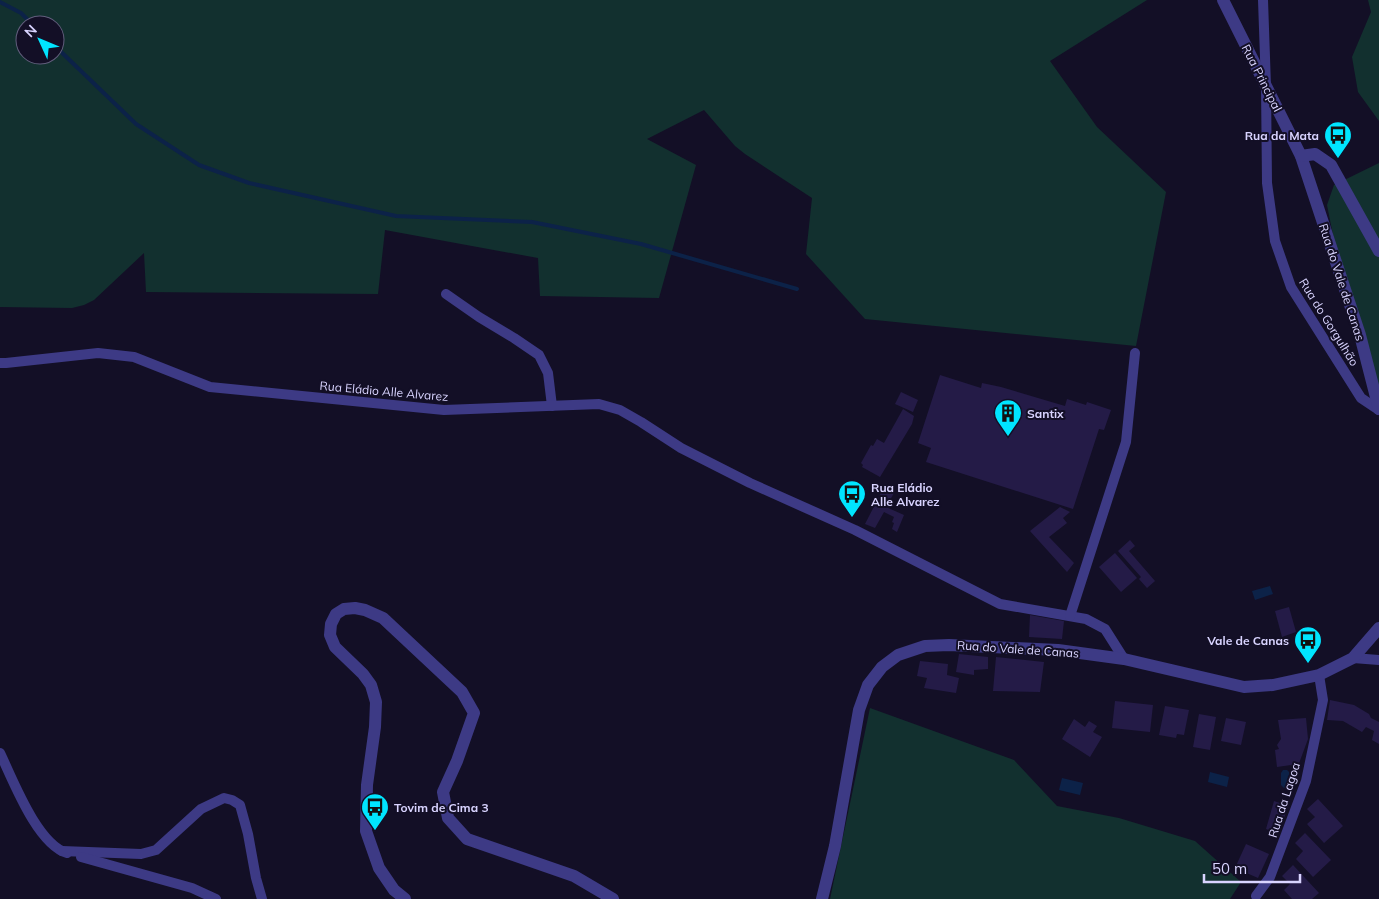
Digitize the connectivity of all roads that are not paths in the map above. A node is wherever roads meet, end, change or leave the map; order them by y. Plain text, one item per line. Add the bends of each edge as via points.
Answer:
1 (1224, 0) edge
2 (1263, 0) edge
3 (1266, 86) junction
4 (1301, 156) junction
5 (1379, 252) edge
6 (446, 294) dead end
7 (1135, 353) dead end
8 (0, 363) edge
9 (552, 406) junction
10 (1379, 410) edge
11 (1070, 616) junction
12 (1379, 628) edge
13 (1353, 658) junction
14 (1124, 659) junction
15 (1379, 660) edge
16 (1319, 675) junction
17 (0, 753) edge
18 (62, 851) junction
19 (1256, 896) dead end
20 (216, 899) edge
21 (262, 899) edge
22 (405, 899) edge
23 (613, 899) edge
24 (822, 899) edge

1 - 3 street, Rua Principal
2 - 3 street, Rua do Gorgulhão
3 - 4 street, Rua Principal
3 - 10 street, Rua do Gorgulhão via 1267,182 1275,241 1281,260 1291,288 1356,390
4 - 5 street via 1316,154 1331,165
4 - 10 street, Rua do Vale de Canas via 1360,335
6 - 9 street via 539,355 548,373
7 - 11 street via 1126,442
8 - 9 street, Rua Eládio Alle Alvarez via 98,353 134,357 210,387 444,410
9 - 11 street, Rua Eládio Alle Alvarez via 599,404 620,410 681,448 855,530 1000,604
11 - 14 street, Rua Eládio Alle Alvarez via 1086,619 1105,629
12 - 13 street, Rua do Vale de Canas
13 - 15 street
13 - 16 street, Rua do Vale de Canas
14 - 16 street, Rua do Vale de Canas via 1244,687 1273,685
14 - 24 street, Rua do Vale de Canas via 1058,650 948,645 925,646 898,655 882,667 868,685 859,710 835,846
16 - 19 street, Rua da Lagoa via 1322,700 1306,781 1270,878
17 - 18 street via 36,825
18 - 20 street via 192,888
18 - 21 street via 141,854 156,850 200,809 224,798 240,805
22 - 23 street via 394,890 379,868 366,831 367,785 376,702 371,685 335,647 330,634 336,614 344,609 365,610 383,618 462,692 474,712 443,792 448,818 467,839 574,876

